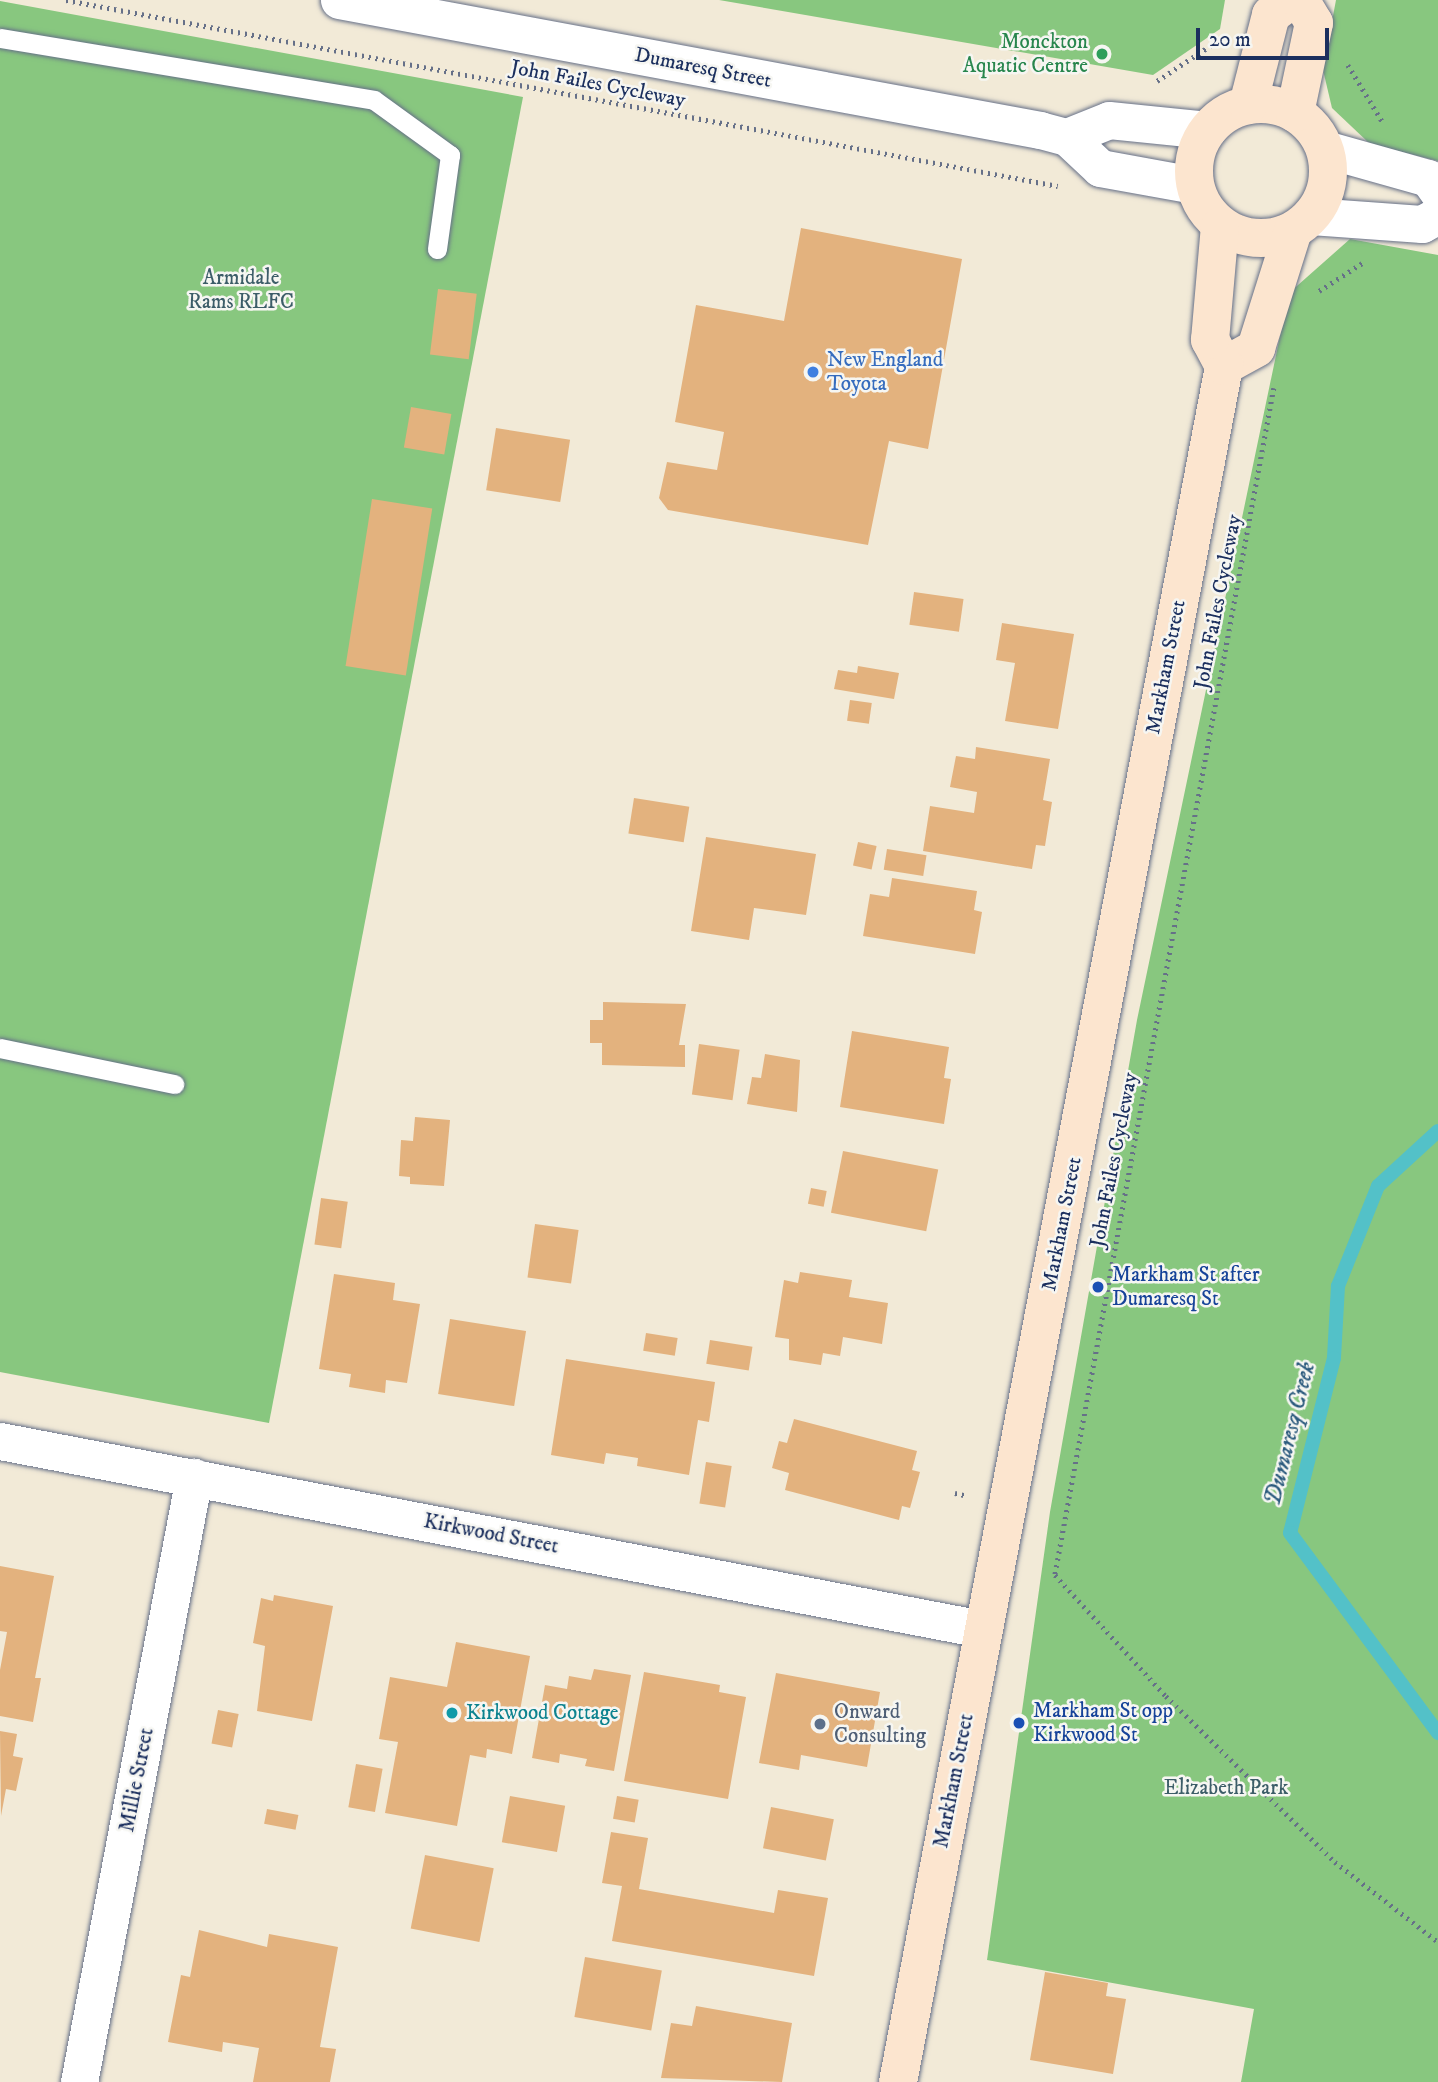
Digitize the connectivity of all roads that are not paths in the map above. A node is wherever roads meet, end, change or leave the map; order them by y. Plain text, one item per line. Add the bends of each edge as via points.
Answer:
1 (339, 0) edge
2 (1291, 0) edge
3 (1300, 0) edge
4 (0, 38) edge
5 (1248, 105) junction
6 (1295, 113) junction
7 (1207, 130) junction
8 (1067, 137) junction
9 (1325, 149) junction
10 (1194, 185) junction
11 (1438, 192) edge
12 (1438, 215) edge
13 (1302, 224) junction
14 (1220, 226) junction
15 (438, 249) dead end
16 (1224, 366) junction
17 (0, 1048) edge
18 (174, 1084) dead end
19 (0, 1441) edge
20 (194, 1477) junction
21 (982, 1629) junction
22 (79, 2082) edge
23 (898, 2082) edge

1 - 8 street, Dumaresq Street
2 - 5 street via 1271,15
3 - 6 street via 1314,23
4 - 15 lane via 374,100 450,155
5 - 6 street via 1273,105
5 - 7 street via 1225,114
6 - 9 street via 1314,128
7 - 8 street via 1109,120
7 - 10 street via 1194,156
8 - 10 street via 1100,168
9 - 11 street via 1428,177
9 - 13 street via 1329,173 1325,196
10 - 14 street via 1203,208
12 - 13 street via 1422,224
13 - 14 street via 1268,239 1243,237
13 - 16 street via 1256,348
14 - 16 street via 1210,340
16 - 21 street, Markham Street
17 - 18 lane
19 - 20 street, Kirkwood Street
20 - 21 street, Kirkwood Street
20 - 22 street, Millie Street
21 - 23 street, Markham Street

